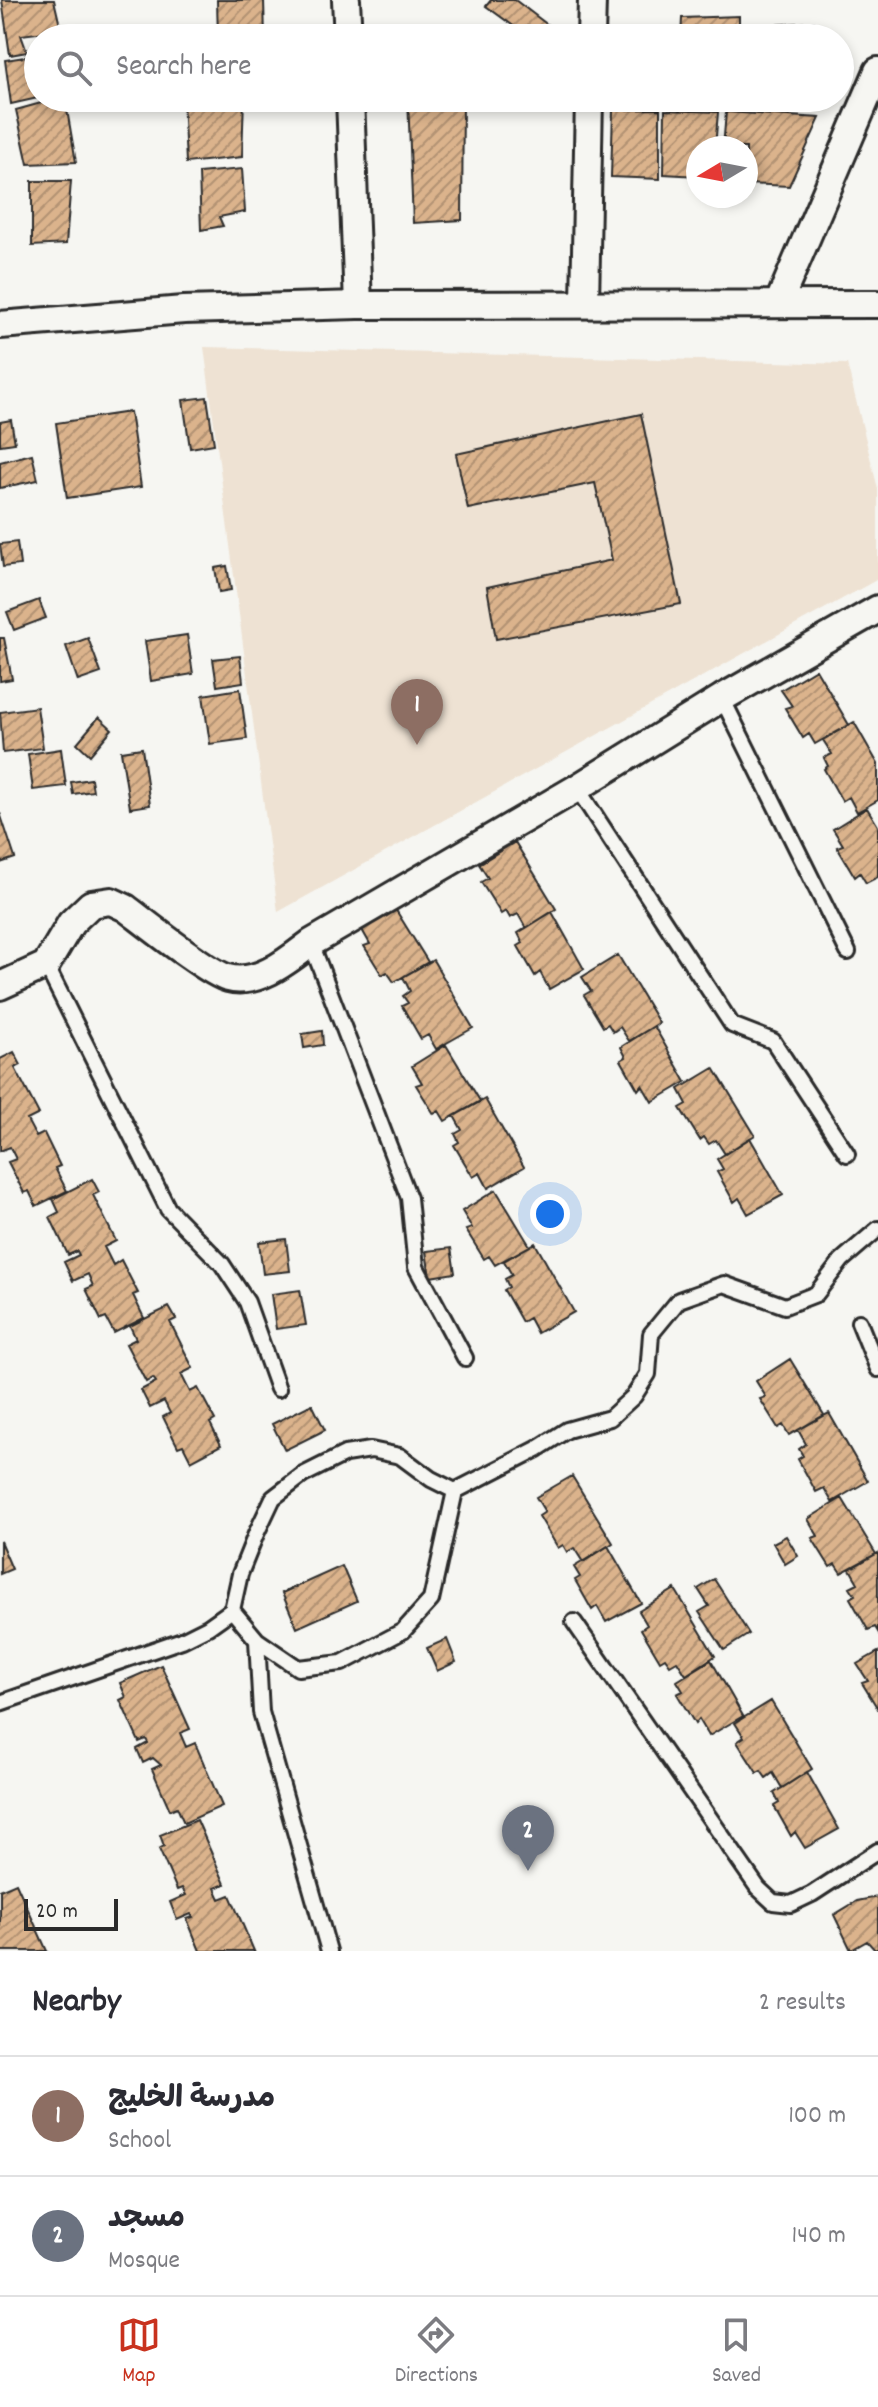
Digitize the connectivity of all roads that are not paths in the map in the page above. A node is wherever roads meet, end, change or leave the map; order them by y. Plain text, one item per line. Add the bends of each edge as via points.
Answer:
1 (346, 0) edge
2 (592, 0) edge
3 (347, 24) edge
4 (591, 24) edge
5 (878, 71) edge
6 (351, 112) edge
7 (589, 112) edge
8 (779, 302) junction
9 (585, 303) junction
10 (878, 304) edge
11 (358, 305) junction
12 (0, 325) edge
13 (878, 609) edge
14 (722, 698) junction
15 (577, 788) junction
16 (311, 943) junction
17 (848, 952) dead end
18 (46, 965) junction
19 (0, 986) edge
20 (847, 1154) dead end
21 (878, 1229) edge
22 (859, 1322) dead end
23 (465, 1358) dead end
24 (878, 1369) edge
25 (278, 1389) dead end
26 (455, 1491) junction
27 (232, 1610) junction
28 (574, 1622) dead end
29 (257, 1640) junction
30 (0, 1703) edge
31 (878, 1851) edge
32 (329, 1951) edge

1 - 3 street
2 - 4 street
5 - 8 street
6 - 11 street
7 - 9 street
8 - 9 street
8 - 10 street
9 - 11 street
11 - 12 street via 184,310
13 - 14 street
14 - 15 street
14 - 17 lane
15 - 16 street
15 - 20 lane via 732,1025 773,1041
16 - 18 street via 265,972 228,978 111,901 91,904 71,923
16 - 23 lane via 409,1198 416,1267
18 - 19 street
18 - 25 lane via 168,1209 222,1264 247,1302
21 - 26 lane via 842,1260 816,1294 785,1306 724,1284 679,1300 651,1334 648,1374 610,1418 567,1430
22 - 24 lane
26 - 27 lane via 400,1456 371,1450 345,1454 303,1475 273,1498 240,1574
26 - 29 lane via 431,1600 403,1631 342,1663 298,1668
27 - 29 lane
27 - 30 lane via 182,1640
28 - 31 lane via 758,1888 773,1902 791,1904 812,1894
29 - 32 lane via 261,1712

